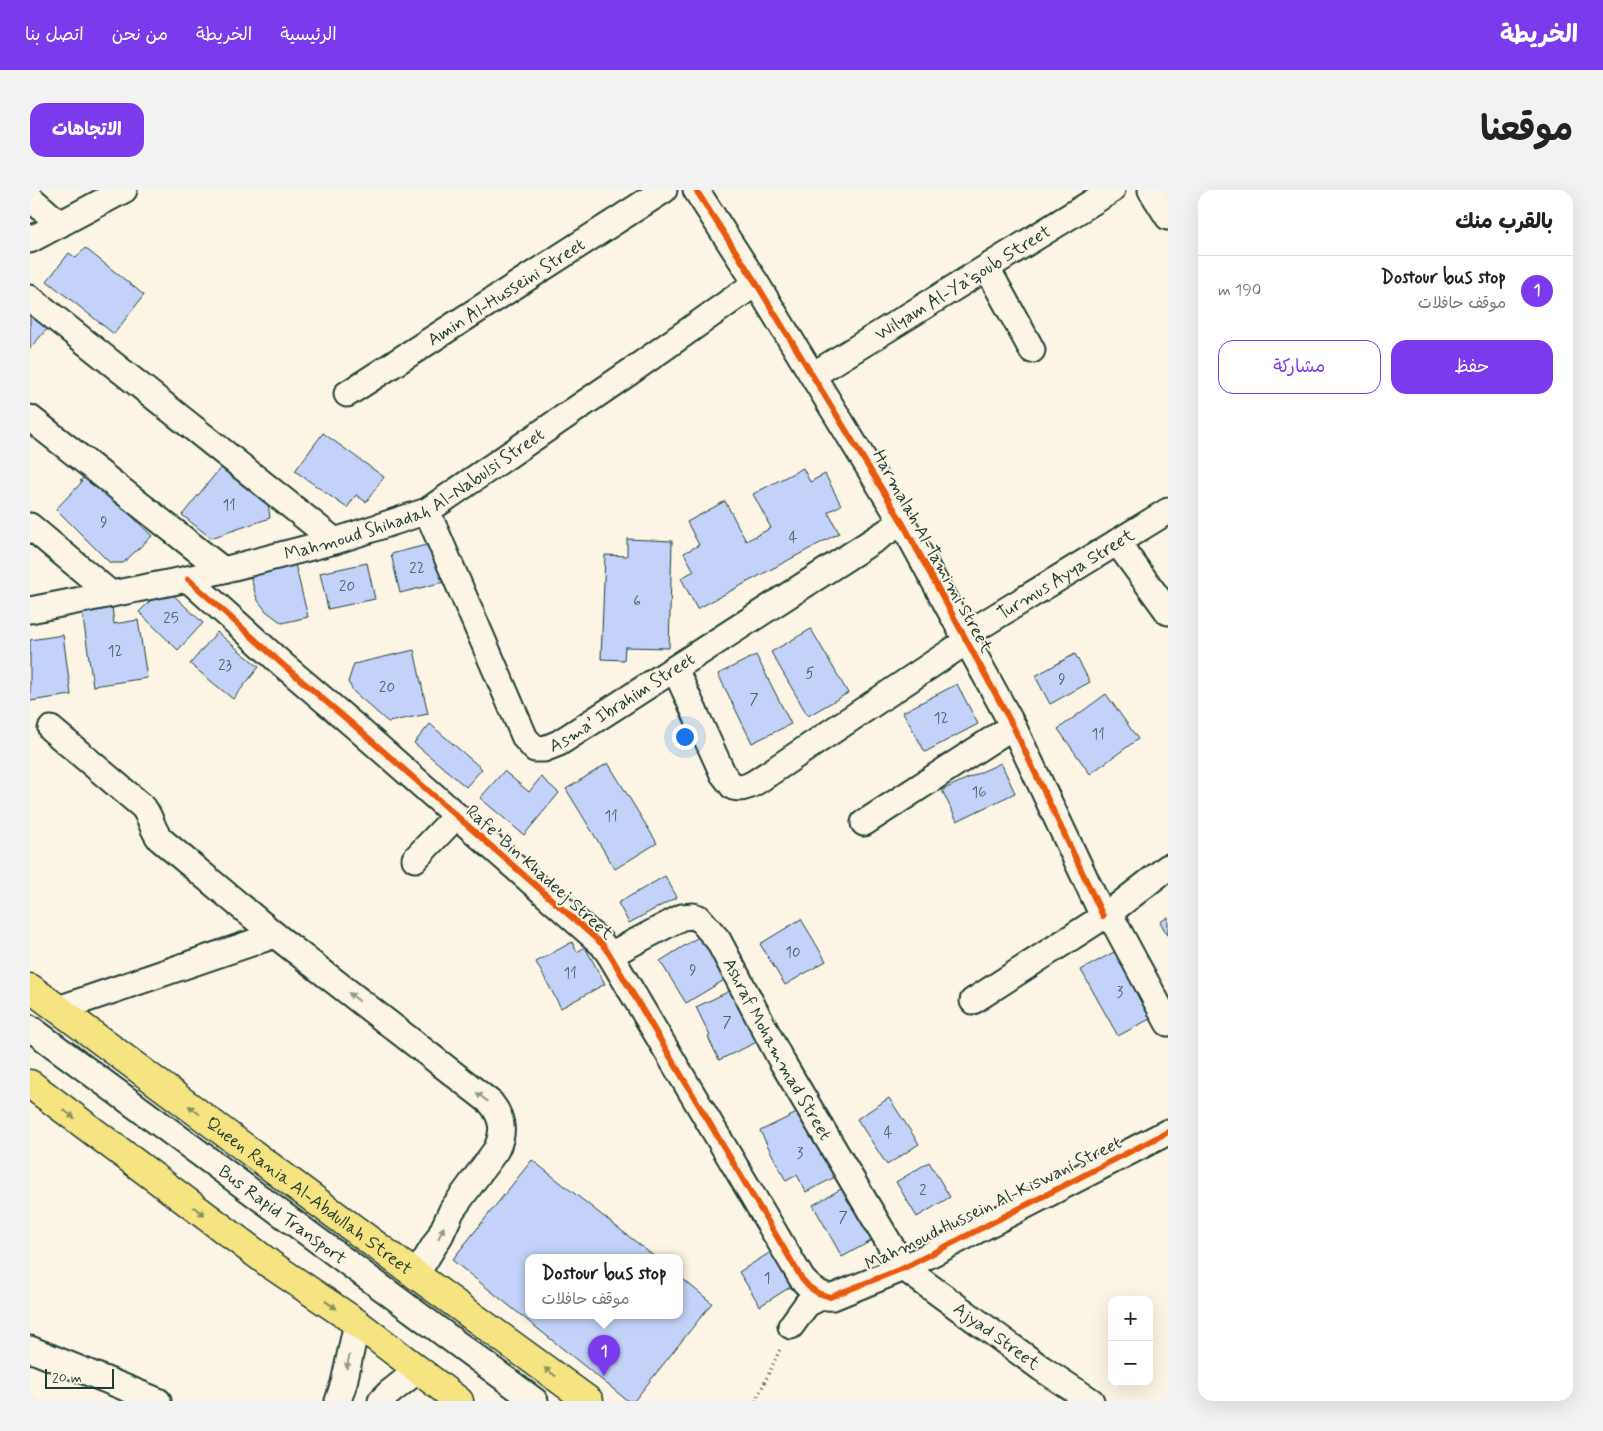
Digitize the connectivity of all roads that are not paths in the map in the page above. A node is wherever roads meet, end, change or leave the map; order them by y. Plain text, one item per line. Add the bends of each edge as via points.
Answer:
1 (124, 190) edge
2 (664, 190) edge
3 (696, 190) edge
4 (1112, 190) edge
5 (1151, 190) edge
6 (30, 198) edge
7 (1168, 218) edge
8 (60, 224) junction
9 (30, 240) edge
10 (988, 268) junction
11 (756, 283) junction
12 (30, 298) edge
13 (1032, 350) dead end
14 (813, 375) junction
15 (348, 394) dead end
16 (30, 418) edge
17 (427, 511) junction
18 (1168, 511) edge
19 (902, 522) junction
20 (30, 526) edge
21 (335, 541) junction
22 (1117, 542) junction
23 (223, 570) junction
24 (188, 579) junction
25 (112, 594) junction
26 (30, 610) edge
27 (1168, 612) edge
28 (965, 639) junction
29 (675, 668) junction
30 (1013, 726) junction
31 (51, 729) dead end
32 (456, 816) junction
33 (864, 823) dead end
34 (414, 859) dead end
35 (1168, 867) edge
36 (1106, 914) junction
37 (274, 935) junction
38 (610, 955) junction
39 (30, 988) edge
40 (974, 1001) dead end
41 (58, 1009) junction
42 (1168, 1023) edge
43 (30, 1028) edge
44 (30, 1040) edge
45 (30, 1084) edge
46 (1168, 1132) edge
47 (904, 1268) junction
48 (416, 1275) junction
49 (830, 1297) junction
50 (357, 1322) junction
51 (791, 1326) road end
52 (30, 1349) edge
53 (418, 1370) junction
54 (158, 1401) edge
55 (338, 1401) edge
56 (382, 1401) edge
57 (458, 1401) edge
58 (521, 1401) edge
59 (535, 1401) edge
60 (590, 1401) edge
61 (1091, 1401) edge

1 - 8 street
2 - 15 street, Amin Al-Husseini Street
3 - 11 street, Harmalah Al-Tamimi Street
4 - 10 street, Wilyam Al-Ya’qoub Street
5 - 7 street
6 - 8 street
8 - 9 street
10 - 13 street
10 - 14 street, Wilyam Al-Ya’qoub Street
11 - 14 street, Harmalah Al-Tamimi Street
11 - 17 street, Mahmoud Shihadah Al-Nabulsi Street
12 - 21 street
14 - 19 street, Harmalah Al-Tamimi Street
16 - 23 street
17 - 21 street, Mahmoud Shihadah Al-Nabulsi Street
17 - 29 street, Asma’ Ibrahim Street via 524,738 535,749 559,743
18 - 22 street, Turmus Ayya Street
19 - 28 street, Harmalah Al-Tamimi Street
19 - 29 street, Asma’ Ibrahim Street
20 - 25 street
21 - 23 street, Mahmoud Shihadah Al-Nabulsi Street
22 - 27 street
22 - 28 street, Turmus Ayya Street
23 - 24 street, Mahmoud Shihadah Al-Nabulsi Street
24 - 25 street, Mahmoud Shihadah Al-Nabulsi Street
24 - 32 street, Rafe’ Bin Khadeej Street
25 - 26 street, Mahmoud Shihadah Al-Nabulsi Street
28 - 29 street, Turmus Ayya Street via 768,774 739,789 733,787 723,774
28 - 30 street, Harmalah Al-Tamimi Street
30 - 33 street
30 - 36 street, Harmalah Al-Tamimi Street
31 - 37 street via 142,806 160,838
32 - 34 street
32 - 38 street, Rafe’ Bin Khadeej Street via 602,944
35 - 36 street
36 - 40 street
36 - 42 street, Harmalah Al-Tamimi Street
37 - 41 street
48 -> 37 street via 452,1210 496,1150 502,1136 501,1120 491,1103
38 - 47 street, Ashraf Mohammad Street via 682,917 696,916 702,921 718,940 781,1060
38 - 49 street, Rafe’ Bin Khadeej Street via 802,1279 818,1293
39 - 41 main road, Queen Rania Al-Abdullah Street
48 -> 41 main road, Queen Rania Al-Abdullah Street
43 - 59 street, Bus Rapid Transport
44 - 58 street, Bus Rapid Transport
45 -> 50 main road via 270,1264
46 - 47 street, Mahmoud Hussein Al-Kiswani Street
47 - 49 street, Mahmoud Hussein Al-Kiswani Street
47 - 61 street, Ajyad Street
60 -> 48 main road, Queen Rania Al-Abdullah Street
49 - 51 street, Mahmoud Hussein Al-Kiswani Street via 821,1296 807,1304
50 - 53 main road
50 -> 55 street
52 - 54 street
53 - 56 street
53 - 57 main road

